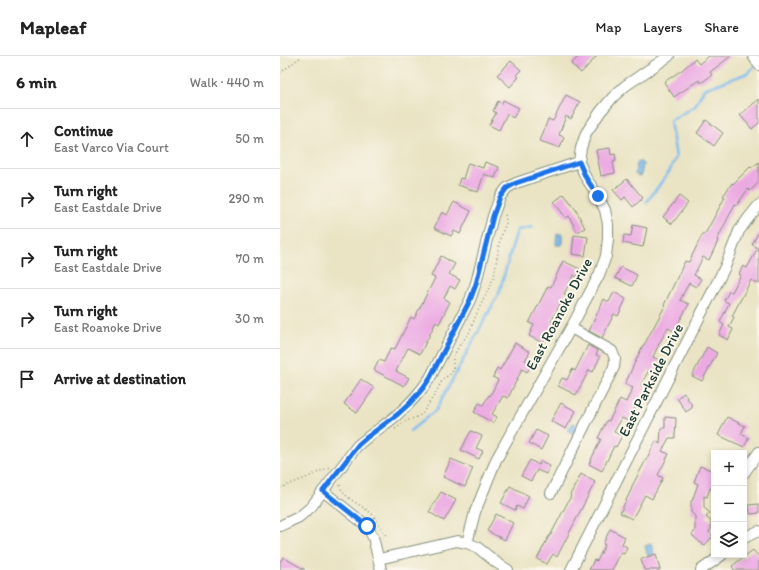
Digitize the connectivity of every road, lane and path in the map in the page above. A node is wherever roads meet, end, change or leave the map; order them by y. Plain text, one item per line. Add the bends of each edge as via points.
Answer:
1 (302, 56) edge
2 (670, 56) edge
3 (753, 56) edge
4 (759, 65) edge
5 (280, 72) edge
6 (579, 162) junction
7 (759, 205) edge
8 (571, 328) junction
9 (759, 452) edge
10 (331, 466) dead end
11 (747, 469) edge
12 (280, 488) edge
13 (323, 491) junction
14 (551, 493) dead end
15 (280, 526) edge
16 (759, 531) edge
17 (747, 536) edge
18 (467, 543) junction
19 (718, 558) edge
20 (379, 559) junction
21 (381, 570) edge
22 (508, 570) edge
23 (571, 570) edge
24 (701, 570) edge

1 - 5 path
2 - 6 street via 624,86 605,105 586,133
3 - 4 street
6 - 8 street, East Roanoke Drive via 605,210 608,239 606,256 599,275
6 - 13 street via 507,188 500,197 493,216 470,300 430,378 409,404 358,445
7 - 23 street, East Parkside Drive via 739,231 725,267
8 - 14 street via 612,352 615,359 614,367
8 - 18 street, East Roanoke Drive via 496,460 475,512
9 - 11 street
10 - 12 path
13 - 15 street via 311,507 299,517
13 - 20 street via 367,526
16 - 17 street
18 - 20 street via 457,541
18 - 22 street via 477,547
19 - 24 street
20 - 21 street

